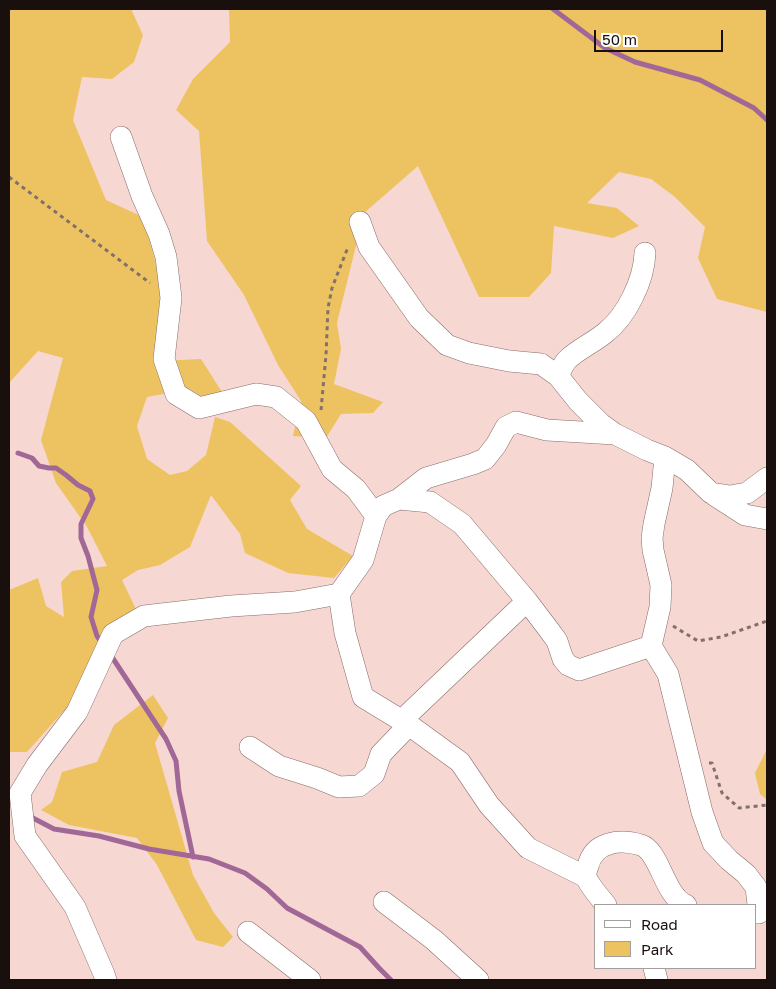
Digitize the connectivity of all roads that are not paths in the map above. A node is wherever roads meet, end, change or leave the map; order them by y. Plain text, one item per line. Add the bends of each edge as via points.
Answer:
1 (121, 137) dead end
2 (360, 222) road end
3 (645, 253) dead end
4 (558, 376) junction
5 (615, 434) junction
6 (664, 457) junction
7 (767, 478) edge
8 (711, 493) junction
9 (400, 499) junction
10 (376, 516) junction
11 (767, 519) edge
12 (339, 594) junction
13 (527, 601) junction
14 (651, 646) junction
15 (405, 723) junction
16 (250, 747) dead end
17 (14, 790) edge
18 (586, 877) junction
19 (384, 902) dead end
20 (605, 904) edge
21 (684, 904) edge
22 (760, 913) edge
23 (248, 932) dead end
24 (106, 980) edge
25 (310, 980) edge
26 (478, 980) edge

1 - 10 street via 166,257 171,298 164,359 176,394 199,408 256,394 276,397 306,421 332,469 356,489
2 - 4 street via 369,247 419,318 447,345 469,354 541,364
3 - 4 street via 638,288 622,315 606,333 567,360
4 - 5 street via 600,424
5 - 6 street
5 - 9 street via 547,430 516,422 506,427 485,459 426,478
6 - 8 street via 687,470
6 - 14 street via 662,488 652,538 661,585
7 - 8 street via 747,493 730,496
8 - 11 street via 745,515
9 - 10 street via 383,506
9 - 13 street via 430,502 462,524
10 - 12 street via 363,560
12 - 15 street via 345,633 363,697
12 - 17 street via 296,602 144,616 113,634 77,712
13 - 14 street via 557,641 563,659 579,670
13 - 15 street
14 - 22 street via 668,674 702,812 713,843 756,887
15 - 16 street via 381,754 374,774 359,786 339,787 279,766
15 - 18 street via 460,762 490,805 528,848
17 - 24 street via 25,836 75,907
18 - 20 street
18 - 21 street via 590,856 601,847 616,841 643,845 652,854 670,889
19 - 26 street via 434,940
23 - 25 street

